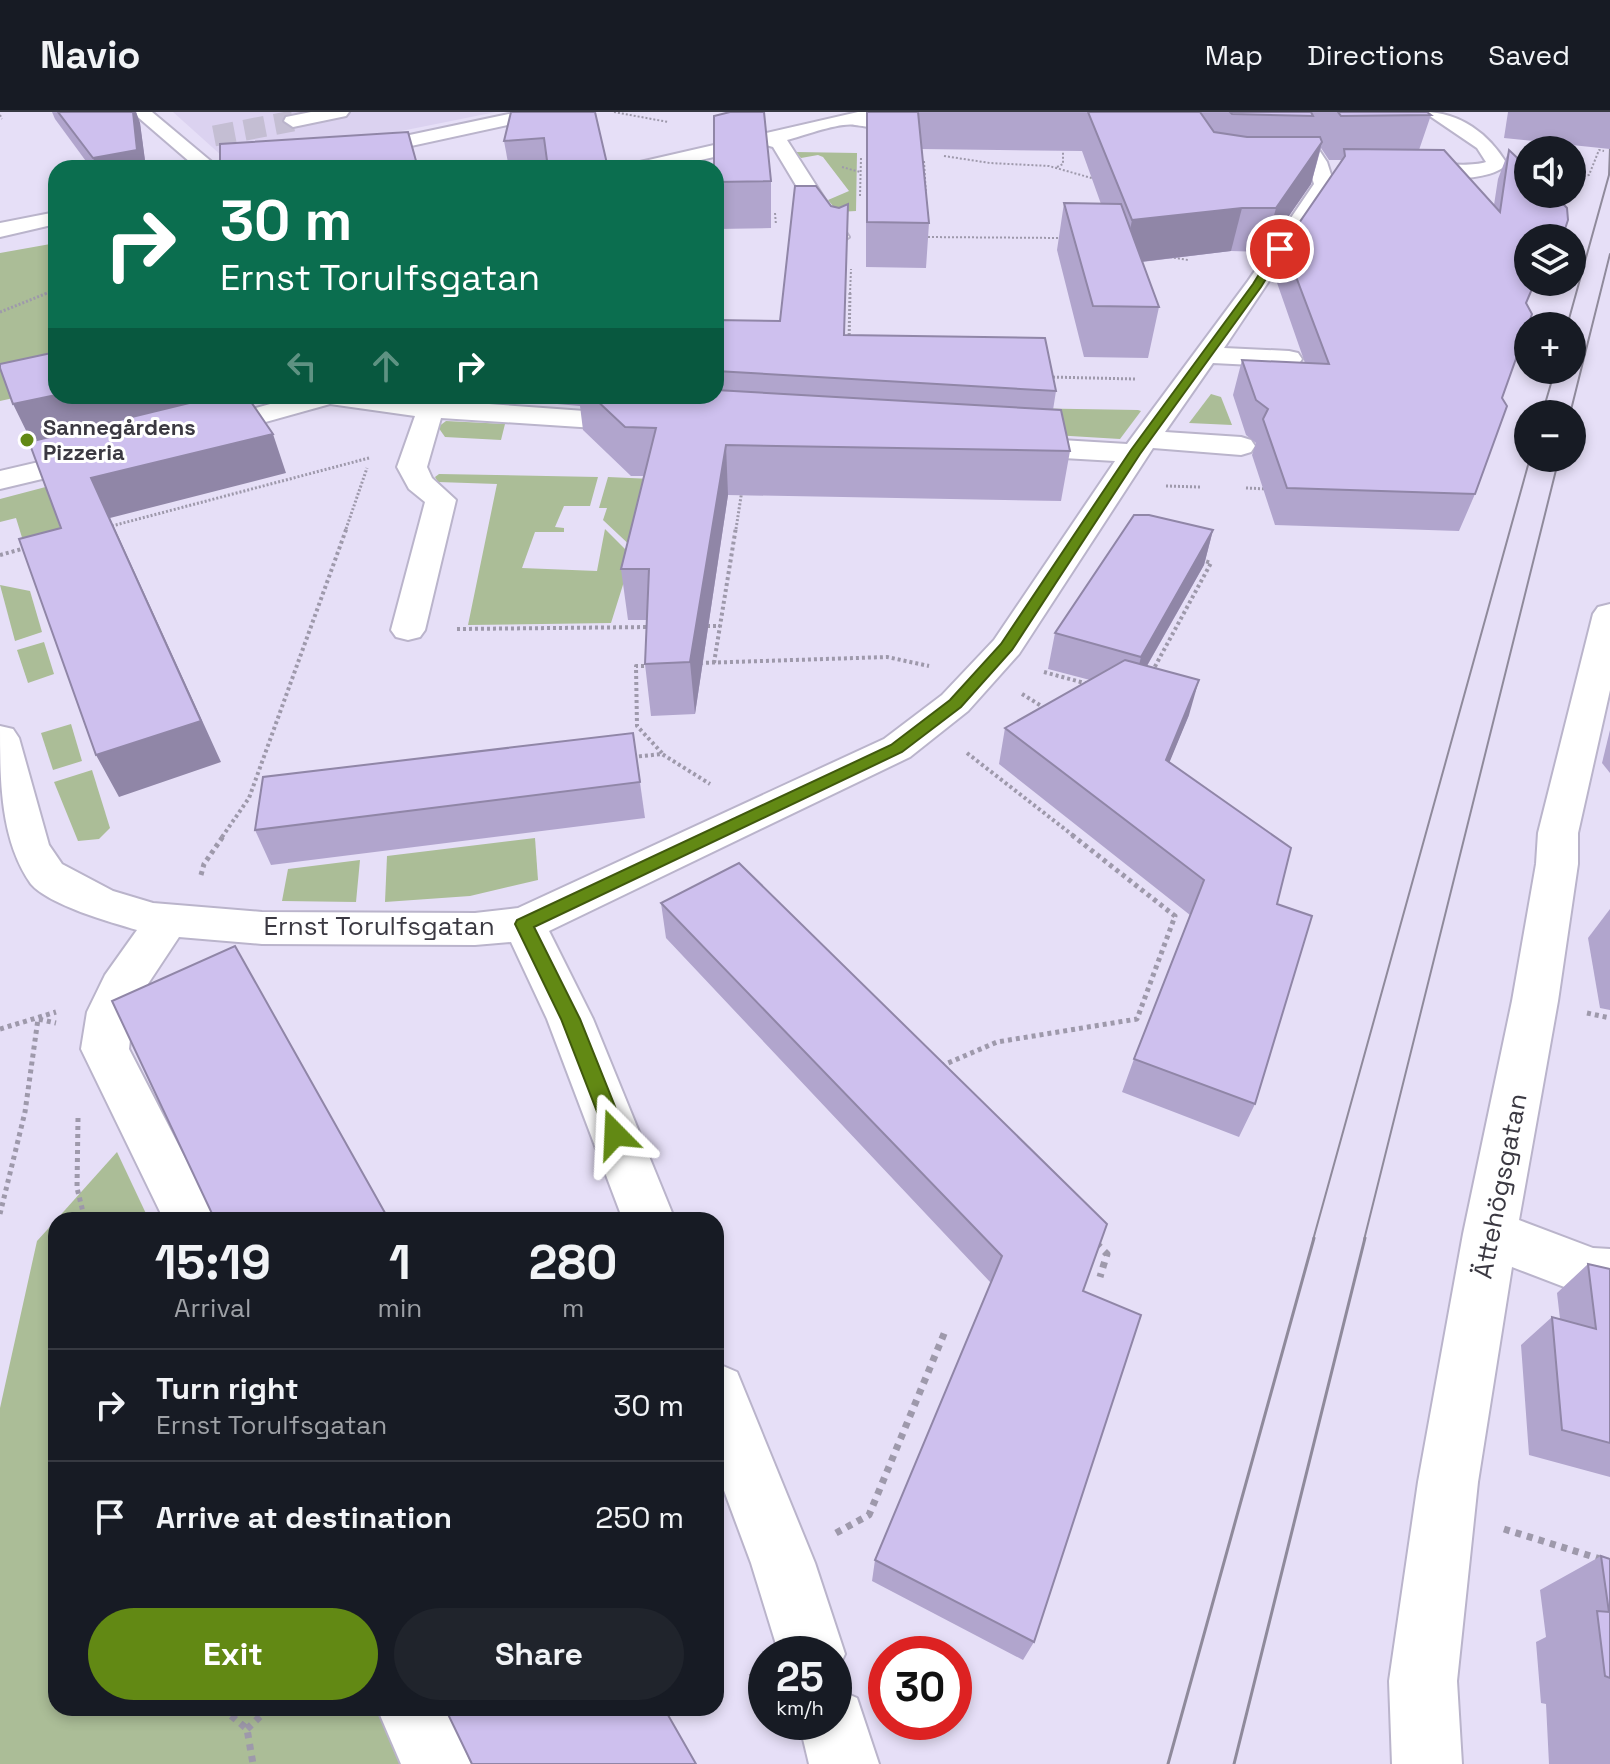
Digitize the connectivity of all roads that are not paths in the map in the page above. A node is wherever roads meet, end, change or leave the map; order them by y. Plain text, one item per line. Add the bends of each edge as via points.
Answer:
1 (141, 112) edge
2 (340, 112) edge
3 (544, 112) edge
4 (1285, 112) edge
5 (1433, 112) edge
6 (868, 118) edge
7 (293, 121) tunnel mouth
8 (949, 128) dead end
9 (203, 138) tunnel mouth
10 (769, 139) junction
11 (179, 143) junction
12 (199, 160) edge
13 (319, 160) tunnel mouth
14 (676, 160) edge
15 (1381, 170) edge
16 (48, 220) edge
17 (0, 230) edge
18 (845, 238) edge
19 (1207, 355) junction
20 (1289, 359) edge
21 (301, 404) edge
22 (377, 404) edge
23 (433, 409) junction
24 (671, 425) edge
25 (180, 438) edge
26 (979, 444) edge
27 (1141, 446) junction
28 (1241, 446) dead end
29 (120, 452) edge
30 (0, 480) edge
31 (1610, 614) edge
32 (408, 630) road end
33 (0, 738) edge
34 (168, 920) junction
35 (524, 924) junction
36 (187, 1212) edge
37 (646, 1212) edge
38 (1490, 1234) junction
39 (1610, 1274) edge
40 (724, 1412) edge
41 (806, 1636) edge
42 (415, 1716) edge
43 (838, 1740) edge
44 (436, 1764) edge
45 (844, 1764) edge
46 (1427, 1764) edge

1 - 11 street
2 - 7 street
3 - 13 street
4 - 19 street, Ernst Torulfsgatan via 1324,184
5 - 15 street via 1480,141 1497,164 1470,170
6 - 8 street
6 - 10 street
9 - 11 street
10 - 14 street
10 - 18 street via 780,143
11 - 12 street
16 - 17 street
19 - 20 street
19 - 27 street, Ernst Torulfsgatan
21 - 25 street
22 - 23 street
23 - 24 street
23 - 32 street via 412,467 420,483 441,500
26 - 27 street
27 - 28 street
27 - 35 street, Ernst Torulfsgatan via 1007,647 955,703 897,748
29 - 30 street
31 - 38 street, Ättehögsgatan via 1558,833 1535,1001
33 - 34 street, Ernst Torulfsgatan via 29,847 47,875 99,903
34 - 35 street, Ernst Torulfsgatan via 262,928 475,929
34 - 36 street via 121,988 110,1012 105,1049
35 - 37 street via 570,1019
38 - 39 street via 1593,1273
38 - 46 street, Ättehögsgatan via 1448,1482 1423,1681
40 - 41 street
42 - 44 street
43 - 45 street

